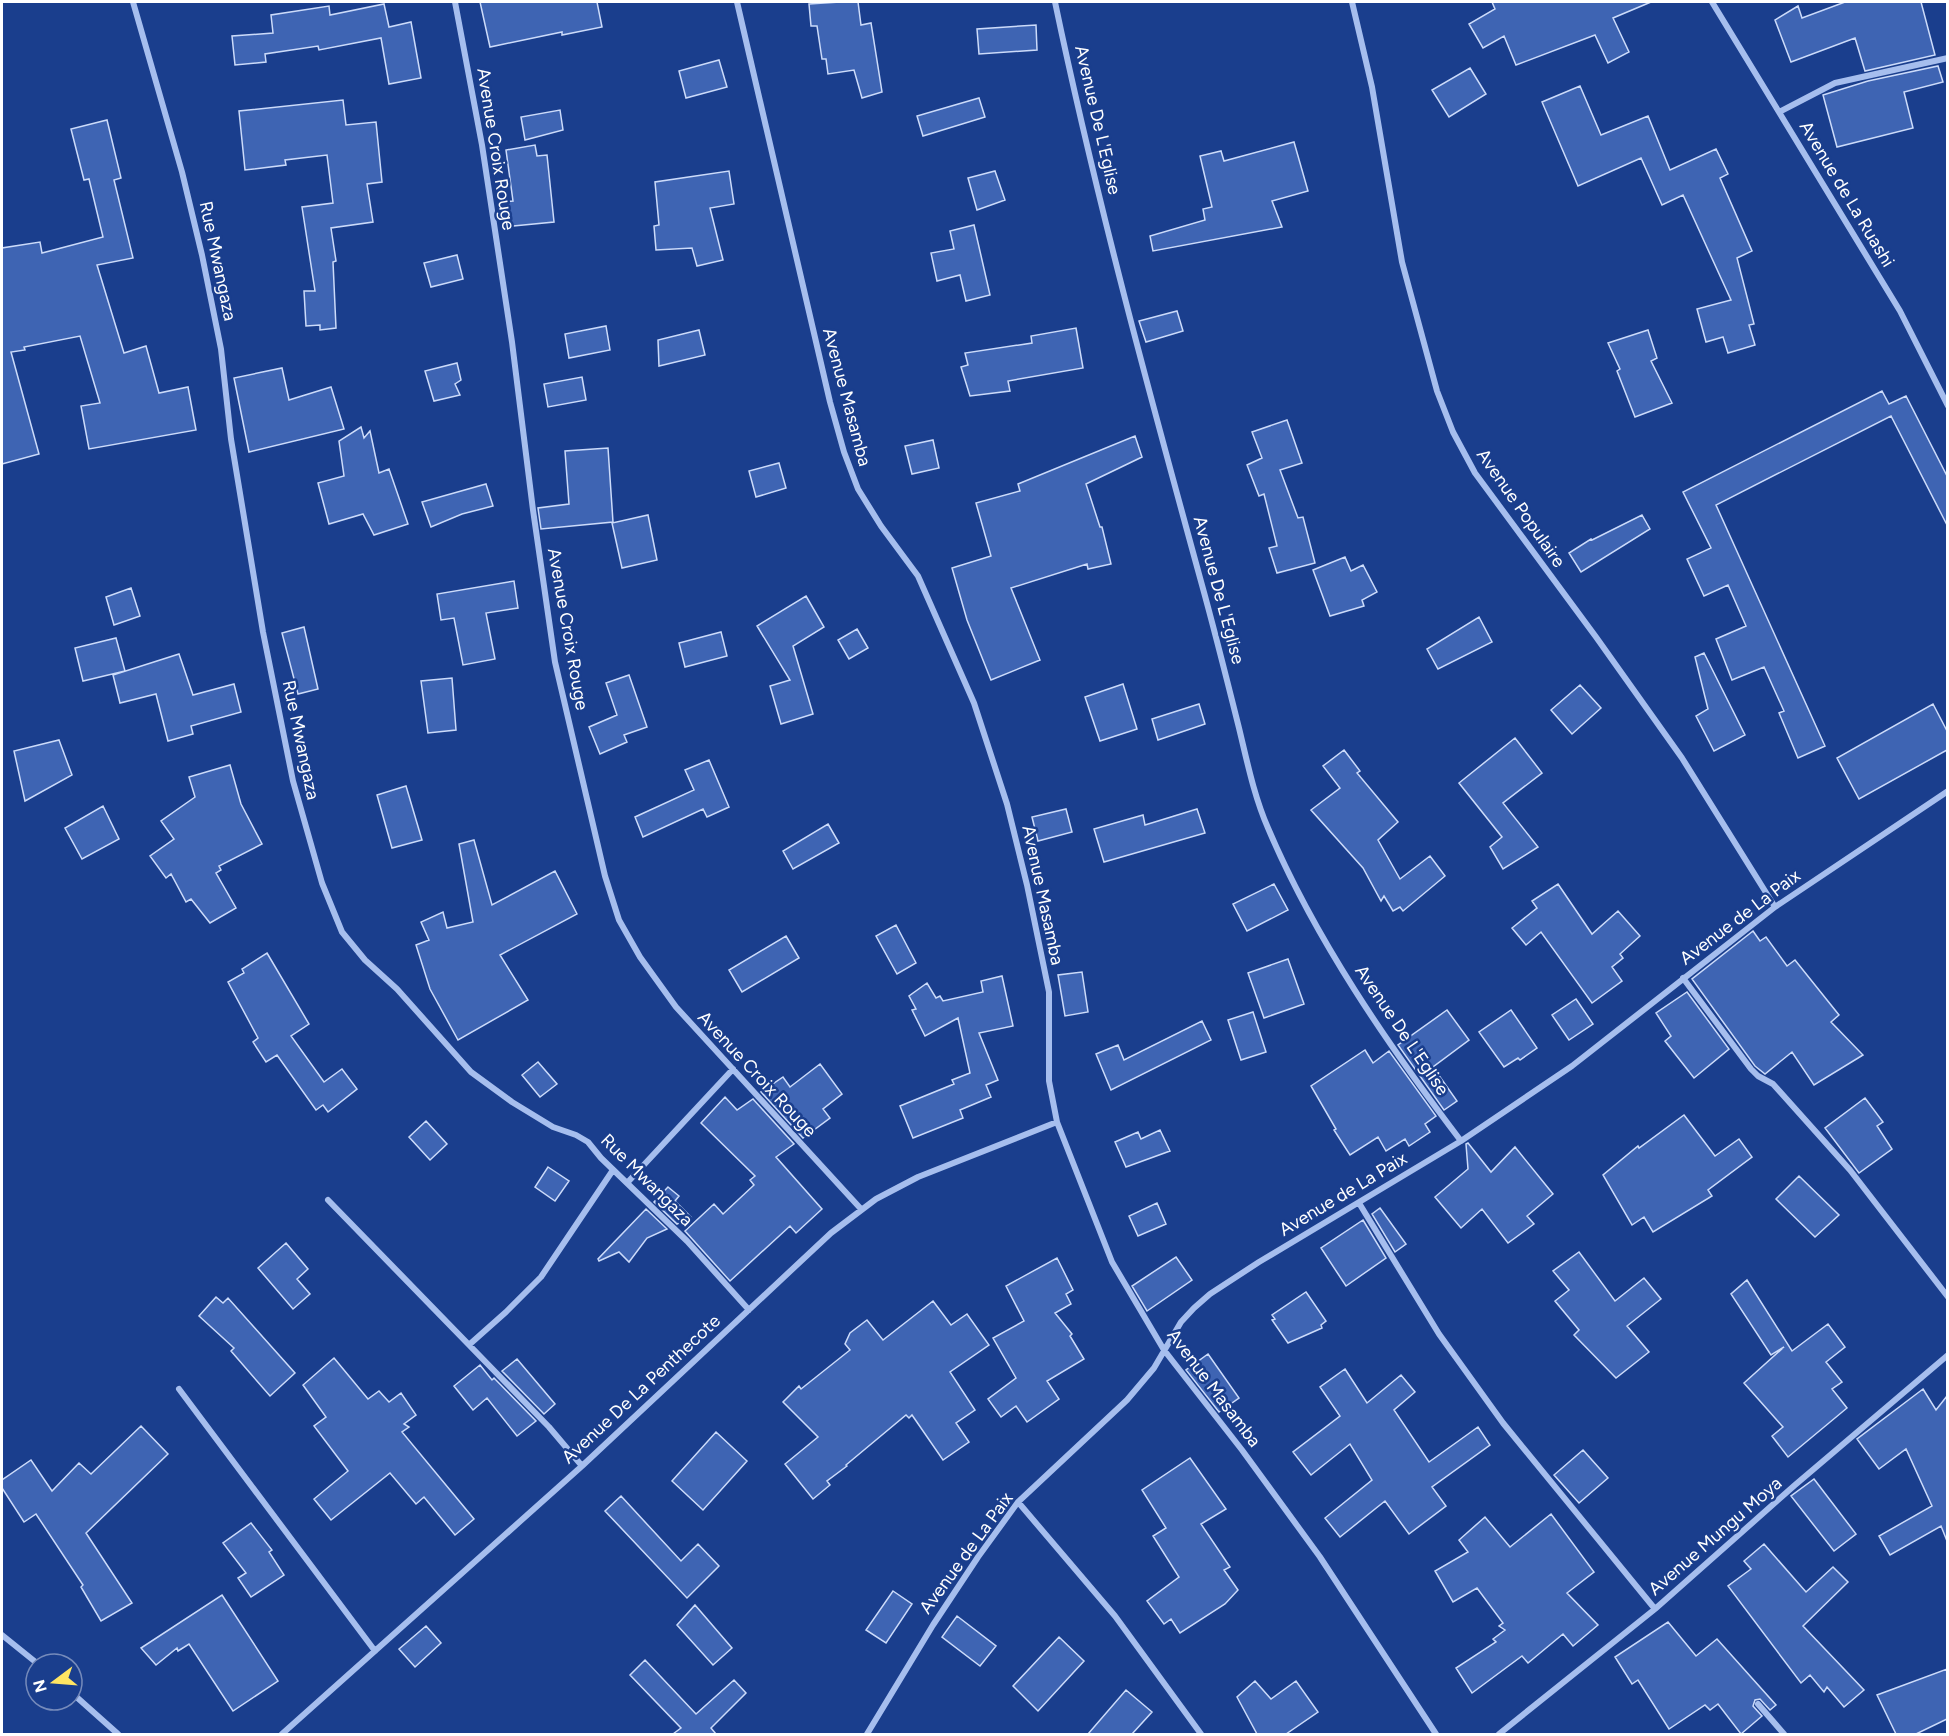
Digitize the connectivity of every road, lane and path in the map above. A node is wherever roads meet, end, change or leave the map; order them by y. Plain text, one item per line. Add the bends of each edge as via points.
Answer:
1 (133, 2) edge
2 (455, 2) edge
3 (737, 2) edge
4 (1055, 2) edge
5 (1352, 2) edge
6 (1712, 2) edge
7 (1947, 58) edge
8 (1779, 112) junction
9 (1947, 406) edge
10 (1947, 792) edge
11 (1775, 907) junction
12 (1683, 978) junction
13 (734, 1069) junction
14 (1057, 1122) junction
15 (1461, 1141) junction
16 (613, 1170) junction
17 (627, 1184) junction
18 (328, 1200) dead end
19 (1359, 1203) junction
20 (861, 1209) junction
21 (1947, 1297) edge
22 (749, 1310) junction
23 (470, 1344) junction
24 (1164, 1350) junction
25 (1947, 1355) edge
26 (179, 1389) dead end
27 (582, 1466) junction
28 (1018, 1502) junction
29 (1655, 1609) junction
30 (2, 1635) edge
31 (375, 1651) junction
32 (24, 1653) edge
33 (84, 1704) edge
34 (1758, 1704) dead end
35 (118, 1734) edge
36 (282, 1734) edge
37 (867, 1734) edge
38 (1201, 1734) edge
39 (1436, 1734) edge
40 (1499, 1734) edge
41 (1784, 1734) edge

1 - 16 street, Rue Mwangaza via 202,255 221,349 231,439 263,632 293,781 322,883 342,932 471,1072 522,1108 588,1143
2 - 13 street, Avenue Croix Rouge via 482,145 555,662 605,876 619,920 640,957 676,1007
3 - 14 street, Avenue Masamba via 844,452 858,489 918,576 974,703 1007,804 1049,992 1049,1081
4 - 15 street, Avenue De L'Eglise via 1129,318 1266,824 1315,923 1419,1085
5 - 11 street, Avenue Populaire via 1372,87 1402,262 1437,391 1453,432 1475,473 1682,758
6 - 8 street, Avenue de La Ruashi
7 - 8 street via 1835,83
8 - 9 street, Avenue de La Ruashi via 1900,311
10 - 11 street, Avenue de La Paix
11 - 12 street, Avenue de La Paix
12 - 15 street, Avenue de La Paix via 1572,1066
12 - 21 street via 1751,1069 1773,1084 1850,1170
13 - 17 street
13 - 20 street, Avenue Croix Rouge
14 - 20 street, Avenue De La Penthecote via 918,1177
14 - 24 street, Avenue Masamba via 1112,1262
15 - 19 street, Avenue de La Paix
16 - 17 street, Rue Mwangaza
16 - 23 street via 541,1277
17 - 22 street, Rue Mwangaza via 687,1241
18 - 23 street
19 - 24 street, Avenue de La Paix via 1210,1294 1181,1322
19 - 29 street via 1439,1334 1503,1423
20 - 22 street, Avenue De La Penthecote
22 - 27 street, Avenue De La Penthecote
23 - 27 street
24 - 28 street, Avenue de La Paix via 1127,1400
24 - 39 street, Avenue Masamba via 1320,1557
25 - 29 street, Avenue Mungu Moya
26 - 31 street
27 - 31 street, Avenue De La Penthecote
28 - 37 street, Avenue de La Paix via 933,1625
28 - 38 street via 1115,1616
29 - 40 street, Avenue Mungu Moya
30 - 32 street
31 - 36 street, Avenue De La Penthecote
33 - 35 street
34 - 41 street

